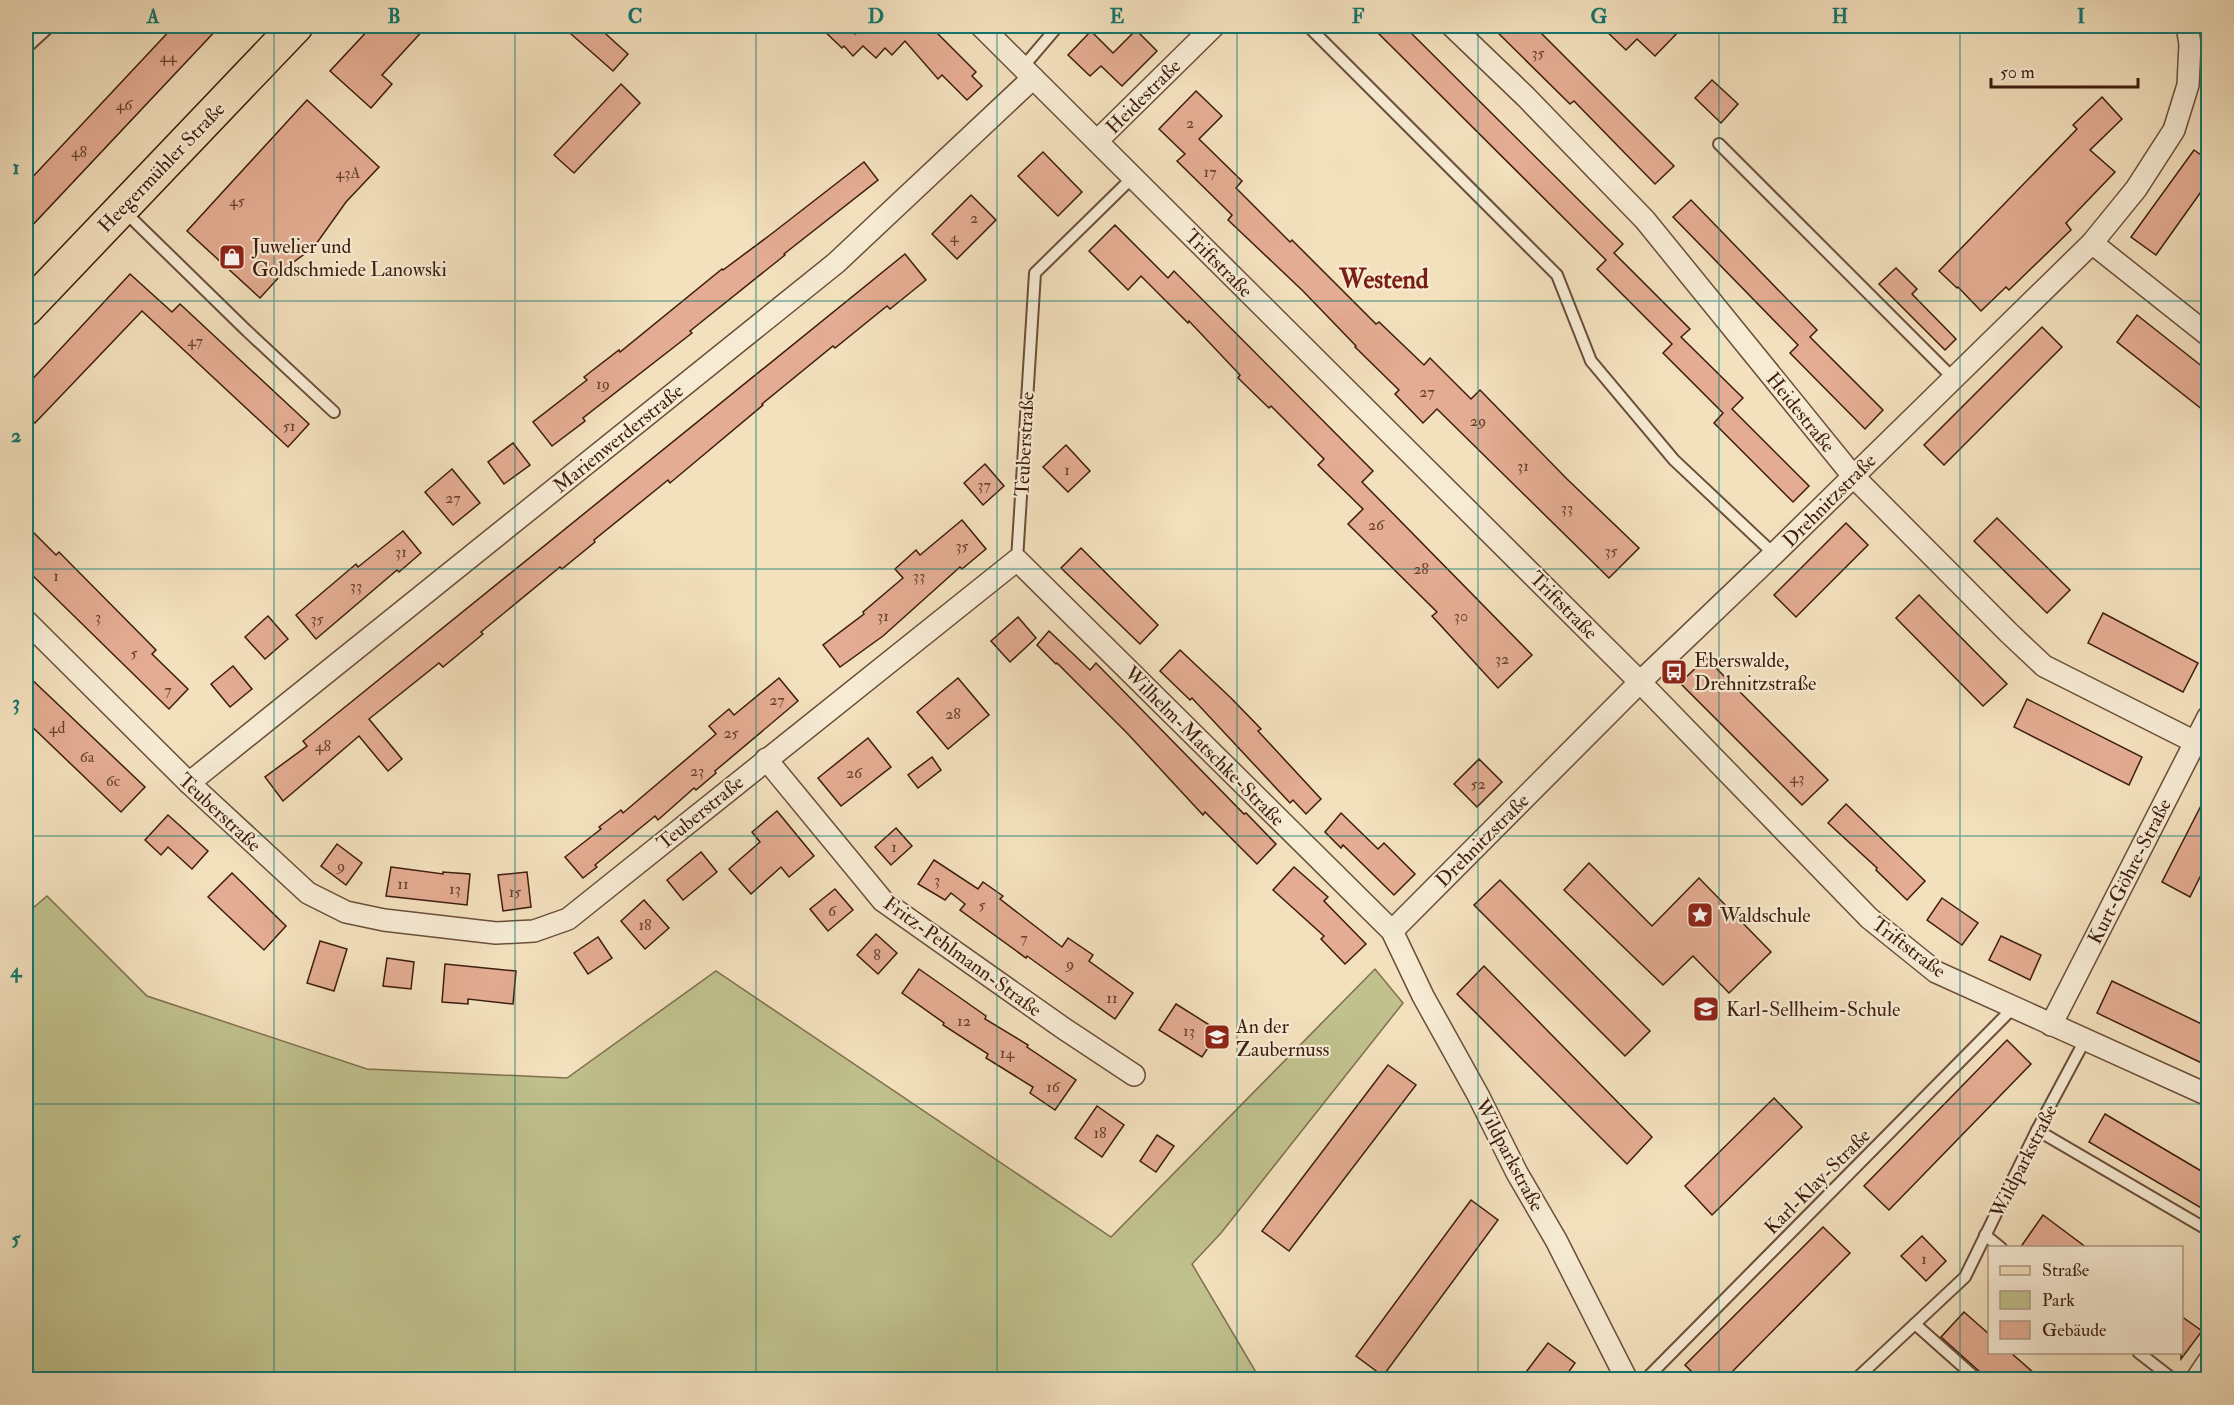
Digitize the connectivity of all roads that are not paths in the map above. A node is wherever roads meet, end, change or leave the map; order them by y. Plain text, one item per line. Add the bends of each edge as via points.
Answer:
1 (50, 26) edge
2 (296, 26) edge
3 (981, 26) edge
4 (1058, 26) edge
5 (1214, 26) edge
6 (1308, 26) edge
7 (1452, 26) edge
8 (2187, 26) edge
9 (26, 48) edge
10 (1028, 72) junction
11 (1097, 141) junction
12 (1719, 144) dead end
13 (1133, 177) junction
14 (121, 208) junction
15 (2092, 243) junction
16 (26, 309) edge
17 (2208, 335) edge
18 (1953, 378) junction
19 (334, 412) dead end
20 (1852, 476) junction
21 (1774, 554) junction
22 (1017, 560) junction
23 (26, 621) edge
24 (1640, 682) junction
25 (2208, 717) edge
26 (2195, 742) junction
27 (766, 759) junction
28 (189, 783) junction
29 (1392, 931) junction
30 (2014, 1007) junction
31 (2051, 1025) junction
32 (2085, 1040) junction
33 (1134, 1075) dead end
34 (2208, 1095) edge
35 (2037, 1130) junction
36 (2208, 1230) edge
37 (1985, 1235) junction
38 (1999, 1246) edge
39 (1915, 1324) junction
40 (2139, 1354) edge
41 (2208, 1362) edge
42 (1627, 1380) edge
43 (1645, 1380) edge
44 (1855, 1380) edge
45 (1978, 1380) edge
46 (2174, 1380) edge
47 (2196, 1380) edge

1 - 9 lane
2 - 14 main road, Heegermühler Straße
3 - 10 street, Triftstraße
4 - 10 lane
5 - 11 street, Heidestraße
6 - 21 lane via 1557,275 1591,361 1674,459
7 - 20 street, Heidestraße via 1645,220
8 - 15 street, Drehnitzstraße via 2188,85 2174,130 2136,189
10 - 11 street, Triftstraße
10 - 28 street, Marienwerderstraße via 836,262
11 - 13 street, Triftstraße
12 - 18 lane
13 - 22 lane, Teuberstraße via 1035,273
13 - 24 street, Triftstraße
14 - 16 main road, Heegermühler Straße
14 - 19 lane
15 - 17 street
15 - 18 street, Drehnitzstraße
18 - 20 street, Drehnitzstraße
20 - 21 street, Drehnitzstraße
20 - 26 street, Heidestraße via 2044,666
21 - 24 street, Drehnitzstraße
22 - 27 street, Teuberstraße
22 - 29 street, Wilhelm-Matschke-Straße
23 - 28 street, Teuberstraße
24 - 29 street, Drehnitzstraße
24 - 30 street, Triftstraße via 1869,918 1936,972
25 - 26 street, Kurt-Göhre-Straße
26 - 31 street, Kurt-Göhre-Straße
27 - 28 street, Teuberstraße via 568,919 534,931 496,933 346,912 308,893
27 - 33 street, Fritz-Pehlmann-Straße via 883,901
29 - 42 street, Wildparkstraße
30 - 31 street, Triftstraße
30 - 43 lane, Karl-Klay-Straße
31 - 32 street, Triftstraße
32 - 34 street, Triftstraße
32 - 35 lane, Wildparkstraße
35 - 36 lane
35 - 37 lane, Wildparkstraße
37 - 38 lane
37 - 39 lane, Wildparkstraße via 1965,1277
39 - 44 lane, Wildparkstraße
39 - 45 lane
40 - 46 lane
41 - 47 street

